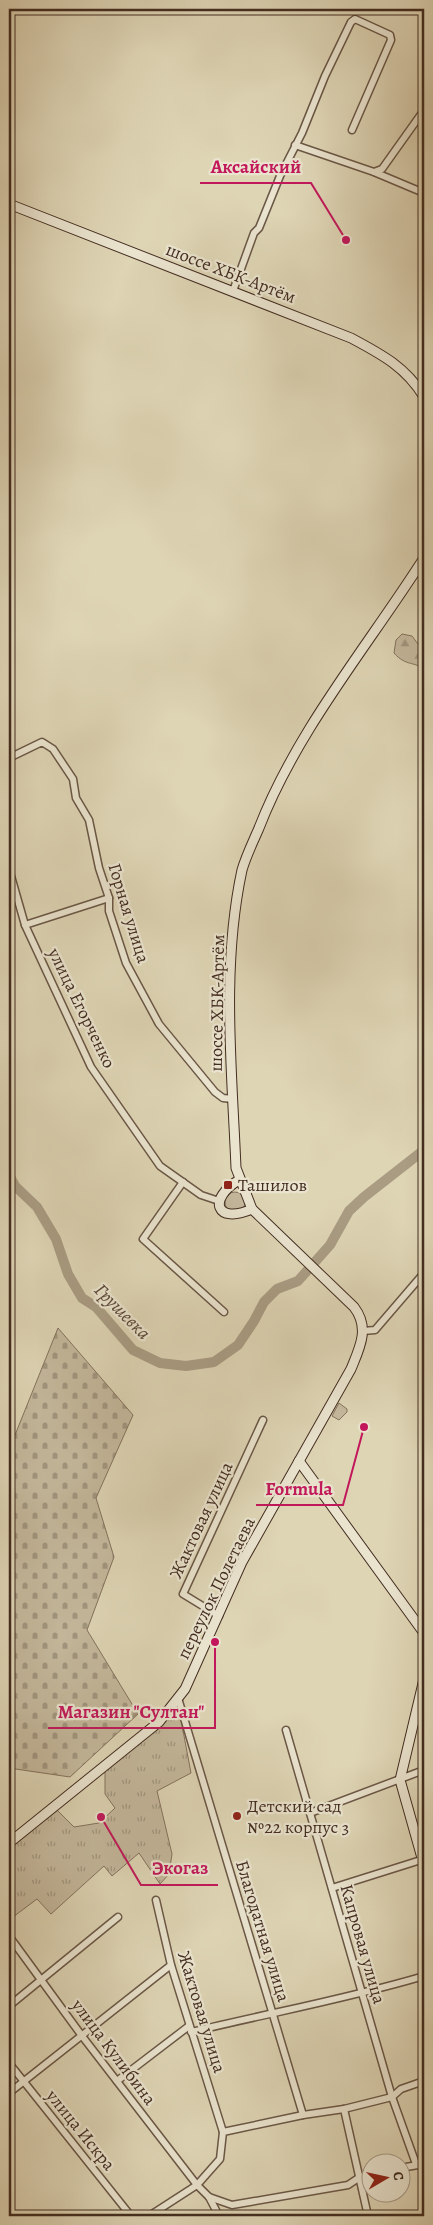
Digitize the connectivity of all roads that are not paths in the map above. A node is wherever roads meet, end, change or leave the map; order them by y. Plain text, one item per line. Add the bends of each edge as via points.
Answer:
1 (424, 110) edge
2 (352, 130) dead end
3 (295, 145) junction
4 (374, 172) junction
5 (424, 193) edge
6 (9, 204) edge
7 (233, 291) junction
8 (424, 397) edge
9 (424, 558) edge
10 (9, 758) edge
11 (9, 869) edge
12 (109, 898) junction
13 (26, 925) junction
14 (233, 1099) junction
15 (239, 1180) junction
16 (183, 1182) junction
17 (219, 1201) junction
18 (252, 1210) junction
19 (424, 1273) edge
20 (224, 1312) dead end
21 (363, 1331) junction
22 (263, 1420) dead end
23 (299, 1461) junction
24 (218, 1616) junction
25 (424, 1634) edge
26 (424, 1679) edge
27 (178, 1698) junction
28 (286, 1730) dead end
29 (424, 1770) edge
30 (400, 1780) junction
31 (310, 1814) junction
32 (9, 1842) edge
33 (424, 1861) edge
34 (332, 1888) junction
35 (156, 1900) dead end
36 (118, 1917) dead end
37 (9, 1936) edge
38 (171, 1965) junction
39 (424, 1976) edge
40 (42, 1981) junction
41 (363, 1994) junction
42 (9, 2006) edge
43 (272, 2012) junction
44 (190, 2029) junction
45 (82, 2036) junction
46 (9, 2063) edge
47 (117, 2081) junction
48 (24, 2082) junction
49 (424, 2082) edge
50 (9, 2093) edge
51 (392, 2097) junction
52 (344, 2109) junction
53 (303, 2115) junction
54 (223, 2132) junction
55 (416, 2164) junction
56 (424, 2164) edge
57 (410, 2166) edge
58 (360, 2177) joint
59 (196, 2185) junction
60 (209, 2197) junction
61 (365, 2202) edge
62 (131, 2216) edge
63 (149, 2216) edge
64 (219, 2216) edge
65 (368, 2216) edge

1 - 4 street via 382,169
2 - 3 street via 391,40 390,35 381,29 355,19 325,76
3 - 4 street
3 - 7 street via 260,228 254,233
4 - 5 street
6 - 7 main road, шоссе ХБК-Артём
7 - 8 main road, шоссе ХБК-Артём via 351,338 390,359 417,385
9 - 14 main road, шоссе ХБК-Артём via 310,729 272,796 243,869 230,954
10 - 12 street, Горная улица via 42,742 53,749 73,779 76,798 89,820
11 - 13 street, улица Егорченко
12 - 13 street
12 - 14 street, Горная улица via 109,911 126,963 160,1024 215,1092 223,1098
13 - 16 street, улица Егорченко via 91,1067 160,1166
14 - 15 main road, шоссе ХБК-Артём
15 - 17 main road via 223,1191
15 - 18 main road, шоссе ХБК-Артём
16 - 17 street, улица Егорченко via 201,1195
16 - 20 street via 143,1239
17 - 18 main road via 222,1210 230,1215
18 - 21 main road, шоссе ХБК-Артём via 354,1307
19 - 21 street via 375,1330
21 - 23 main road, переулок Полетаева via 351,1369
22 - 24 street, Жактовая улица via 183,1594
23 - 24 main road, переулок Полетаева via 242,1562
23 - 25 main road
24 - 27 main road, переулок Полетаева
26 - 30 main road
27 - 32 main road, переулок Полетаева via 158,1722
27 - 43 street, Благодатная улица
28 - 31 street, Капровая улица
29 - 30 street
30 - 31 street
30 - 33 main road
31 - 34 street, Капровая улица
33 - 34 street
34 - 41 street, Капровая улица
35 - 38 street, Жактовая улица
36 - 40 street
37 - 40 street, улица Кулибина
38 - 44 street, Жактовая улица
38 - 45 street
39 - 41 street
40 - 42 street
40 - 45 street, улица Кулибина
41 - 43 street
41 - 51 street, Капровая улица
43 - 44 street
43 - 53 street, Благодатная улица
44 - 47 street
44 - 54 street, Жактовая улица
45 - 47 street, улица Кулибина
45 - 48 street
46 - 48 street, улица Искра
47 - 59 street, улица Кулибина
48 - 50 street
48 - 62 street, улица Искра
49 - 51 street via 402,2089
51 - 52 street
51 - 55 street, Капровая улица
52 - 53 street
52 - 58 street
53 - 54 street
54 - 59 street via 220,2159
55 - 56 street
55 - 57 street
58 - 60 street via 348,2185 232,2205
59 - 60 street, улица Кулибина
59 - 63 street
60 - 64 street
61 - 65 street

